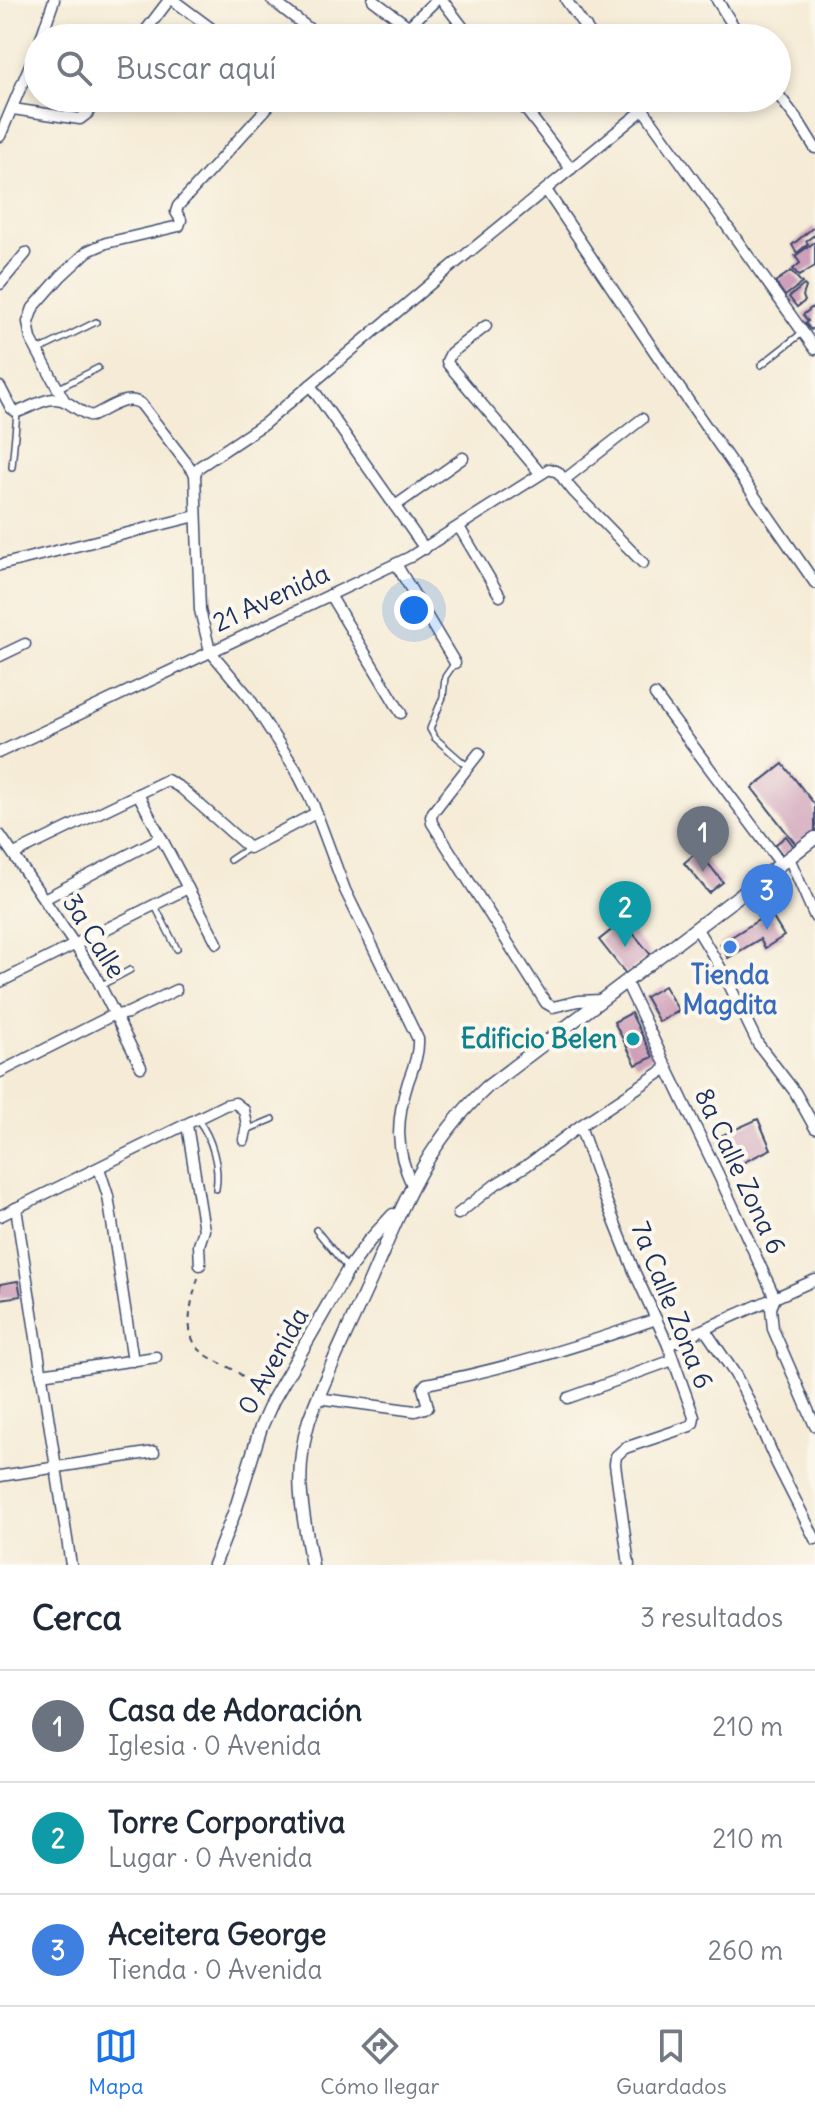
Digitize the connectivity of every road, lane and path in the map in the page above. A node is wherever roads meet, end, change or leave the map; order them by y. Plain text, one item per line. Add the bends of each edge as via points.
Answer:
1 (54, 0) edge
2 (171, 0) edge
3 (272, 0) edge
4 (373, 0) edge
5 (439, 0) edge
6 (566, 0) edge
7 (717, 0) edge
8 (46, 24) edge
9 (151, 24) edge
10 (204, 24) edge
11 (303, 24) edge
12 (405, 24) edge
13 (410, 24) edge
14 (459, 24) edge
15 (584, 24) edge
16 (732, 24) edge
17 (24, 81) edge
18 (13, 109) junction
19 (24, 111) edge
20 (791, 111) edge
21 (33, 112) edge
22 (89, 112) edge
23 (263, 112) edge
24 (528, 112) edge
25 (641, 112) edge
26 (644, 112) edge
27 (0, 136) edge
28 (815, 148) edge
29 (571, 169) junction
30 (546, 190) junction
31 (26, 253) dead end
32 (0, 284) edge
33 (96, 322) dead end
34 (486, 326) dead end
35 (802, 332) junction
36 (815, 349) edge
37 (38, 351) junction
38 (761, 365) dead end
39 (98, 368) dead end
40 (310, 385) junction
41 (0, 387) edge
42 (58, 388) junction
43 (64, 400) junction
44 (17, 412) junction
45 (642, 419) dead end
46 (463, 458) dead end
47 (12, 467) dead end
48 (540, 473) junction
49 (195, 474) junction
50 (564, 480) junction
51 (395, 506) junction
52 (196, 516) junction
53 (459, 527) junction
54 (425, 549) junction
55 (643, 563) dead end
56 (396, 564) junction
57 (0, 565) edge
58 (815, 583) edge
59 (330, 595) junction
60 (500, 596) dead end
61 (25, 644) dead end
62 (210, 651) junction
63 (0, 656) edge
64 (455, 663) joint
65 (655, 695) dead end
66 (401, 713) dead end
67 (0, 752) edge
68 (479, 753) dead end
69 (468, 767) junction
70 (138, 794) junction
71 (316, 813) junction
72 (0, 835) edge
73 (160, 838) junction
74 (815, 838) edge
75 (249, 848) junction
76 (7, 851) edge
77 (230, 860) dead end
78 (785, 861) junction
79 (188, 888) junction
80 (44, 899) junction
81 (154, 905) junction
82 (815, 917) edge
83 (697, 929) junction
84 (217, 943) dead end
85 (74, 944) junction
86 (177, 949) dead end
87 (130, 970) dead end
88 (0, 982) edge
89 (626, 982) junction
90 (101, 985) junction
91 (176, 990) dead end
92 (601, 1000) junction
93 (114, 1016) junction
94 (141, 1067) dead end
95 (667, 1068) junction
96 (0, 1072) edge
97 (273, 1119) dead end
98 (192, 1122) junction
99 (247, 1125) junction
100 (580, 1126) junction
101 (815, 1128) edge
102 (244, 1140) dead end
103 (99, 1168) junction
104 (216, 1189) dead end
105 (409, 1191) junction
106 (16, 1208) junction
107 (458, 1214) dead end
108 (0, 1216) edge
109 (316, 1230) dead end
110 (200, 1265) joint
111 (348, 1270) junction
112 (815, 1280) edge
113 (775, 1298) junction
114 (656, 1319) junction
115 (705, 1330) junction
116 (668, 1345) junction
117 (156, 1357) dead end
118 (673, 1360) junction
119 (133, 1361) junction
120 (41, 1374) junction
121 (283, 1382) junction
122 (317, 1398) junction
123 (568, 1398) dead end
124 (815, 1426) edge
125 (154, 1452) dead end
126 (56, 1467) junction
127 (0, 1476) edge
128 (815, 1539) edge
129 (71, 1565) edge
130 (214, 1565) edge
131 (312, 1565) edge
132 (629, 1565) edge

1 - 8 street
2 - 9 street
2 - 10 street
3 - 11 street
4 - 12 street
5 - 13 street
5 - 14 street
6 - 15 street
7 - 16 street
17 - 18 street
18 - 19 street
18 - 27 street
20 - 28 street
21 - 22 street via 80,119
23 - 37 street via 178,206 179,226 95,247 61,276 29,315
24 - 29 street
25 - 29 street
26 - 35 street
29 - 30 street
30 - 40 street
30 - 58 street
31 - 32 street
33 - 37 lane
34 - 48 street via 451,353 448,364
35 - 36 street
35 - 38 lane
37 - 42 street
39 - 42 lane
40 - 49 street
40 - 51 street
41 - 44 street
42 - 43 street
43 - 44 street via 46,400
43 - 49 street via 89,416 128,399 138,401
44 - 47 lane
45 - 50 street
46 - 51 street
48 - 50 street, 21 Avenida via 552,469
48 - 53 street, 21 Avenida
49 - 52 street
50 - 55 street
51 - 54 street
52 - 57 street
52 - 62 street via 200,610
53 - 54 street, 21 Avenida
53 - 60 street
54 - 56 street, 21 Avenida
56 - 59 street, 21 Avenida
56 - 64 street
59 - 62 street, 21 Avenida
59 - 66 street
61 - 63 street
62 - 67 street, 21 Avenida
62 - 71 street via 273,732
64 - 69 lane via 445,677 430,729
65 - 78 street
68 - 69 street
69 - 92 street via 433,812 432,823 546,1003 553,1007
70 - 73 street
70 - 75 street via 170,781
70 - 76 street
71 - 75 street
71 - 105 street via 345,890 418,1039 398,1139
72 - 76 street, 3a Calle
73 - 79 street
73 - 80 street
74 - 78 street, 0 Avenida
75 - 77 lane
76 - 80 street, 3a Calle
78 - 82 street
78 - 83 street, 0 Avenida
79 - 81 street
79 - 84 street
80 - 85 street, 3a Calle
81 - 85 street
81 - 86 lane
83 - 89 street, 0 Avenida
83 - 101 street via 758,1044
85 - 88 street
85 - 90 street, 3a Calle
87 - 90 lane
89 - 92 street, 0 Avenida
89 - 95 street, 8a Calle Zona 6
90 - 93 street, 3a Calle
91 - 93 street
92 - 105 street, 0 Avenida via 465,1108
93 - 94 street, 3a Calle
93 - 96 street
95 - 100 street
95 - 113 street, 8a Calle Zona 6
97 - 99 lane via 254,1129
98 - 99 street via 235,1103 244,1110
98 - 103 street
98 - 104 lane via 210,1140
98 - 110 street via 204,1230
99 - 102 street
100 - 107 street
100 - 114 street, 7a Calle Zona 6
103 - 106 street
103 - 119 street via 108,1196
105 - 111 street, 0 Avenida
105 - 122 street, 0 Avenida
106 - 108 street
106 - 120 street
109 - 111 lane
110 - 121 path via 189,1318 197,1348 261,1389
111 - 121 street, 0 Avenida
112 - 113 street
113 - 115 street
113 - 124 street, 8a Calle Zona 6 via 773,1329
114 - 116 street, 7a Calle Zona 6
114 - 122 street via 561,1352 426,1384 428,1407 415,1411
115 - 116 street
115 - 128 street via 735,1374
116 - 118 street, 7a Calle Zona 6
117 - 119 street
118 - 123 street
118 - 132 street, 7a Calle Zona 6 via 693,1423 617,1453
119 - 120 street
120 - 126 street
121 - 130 street, 0 Avenida via 261,1427
122 - 131 street, 0 Avenida via 300,1466
125 - 126 street
126 - 127 street
126 - 129 street

